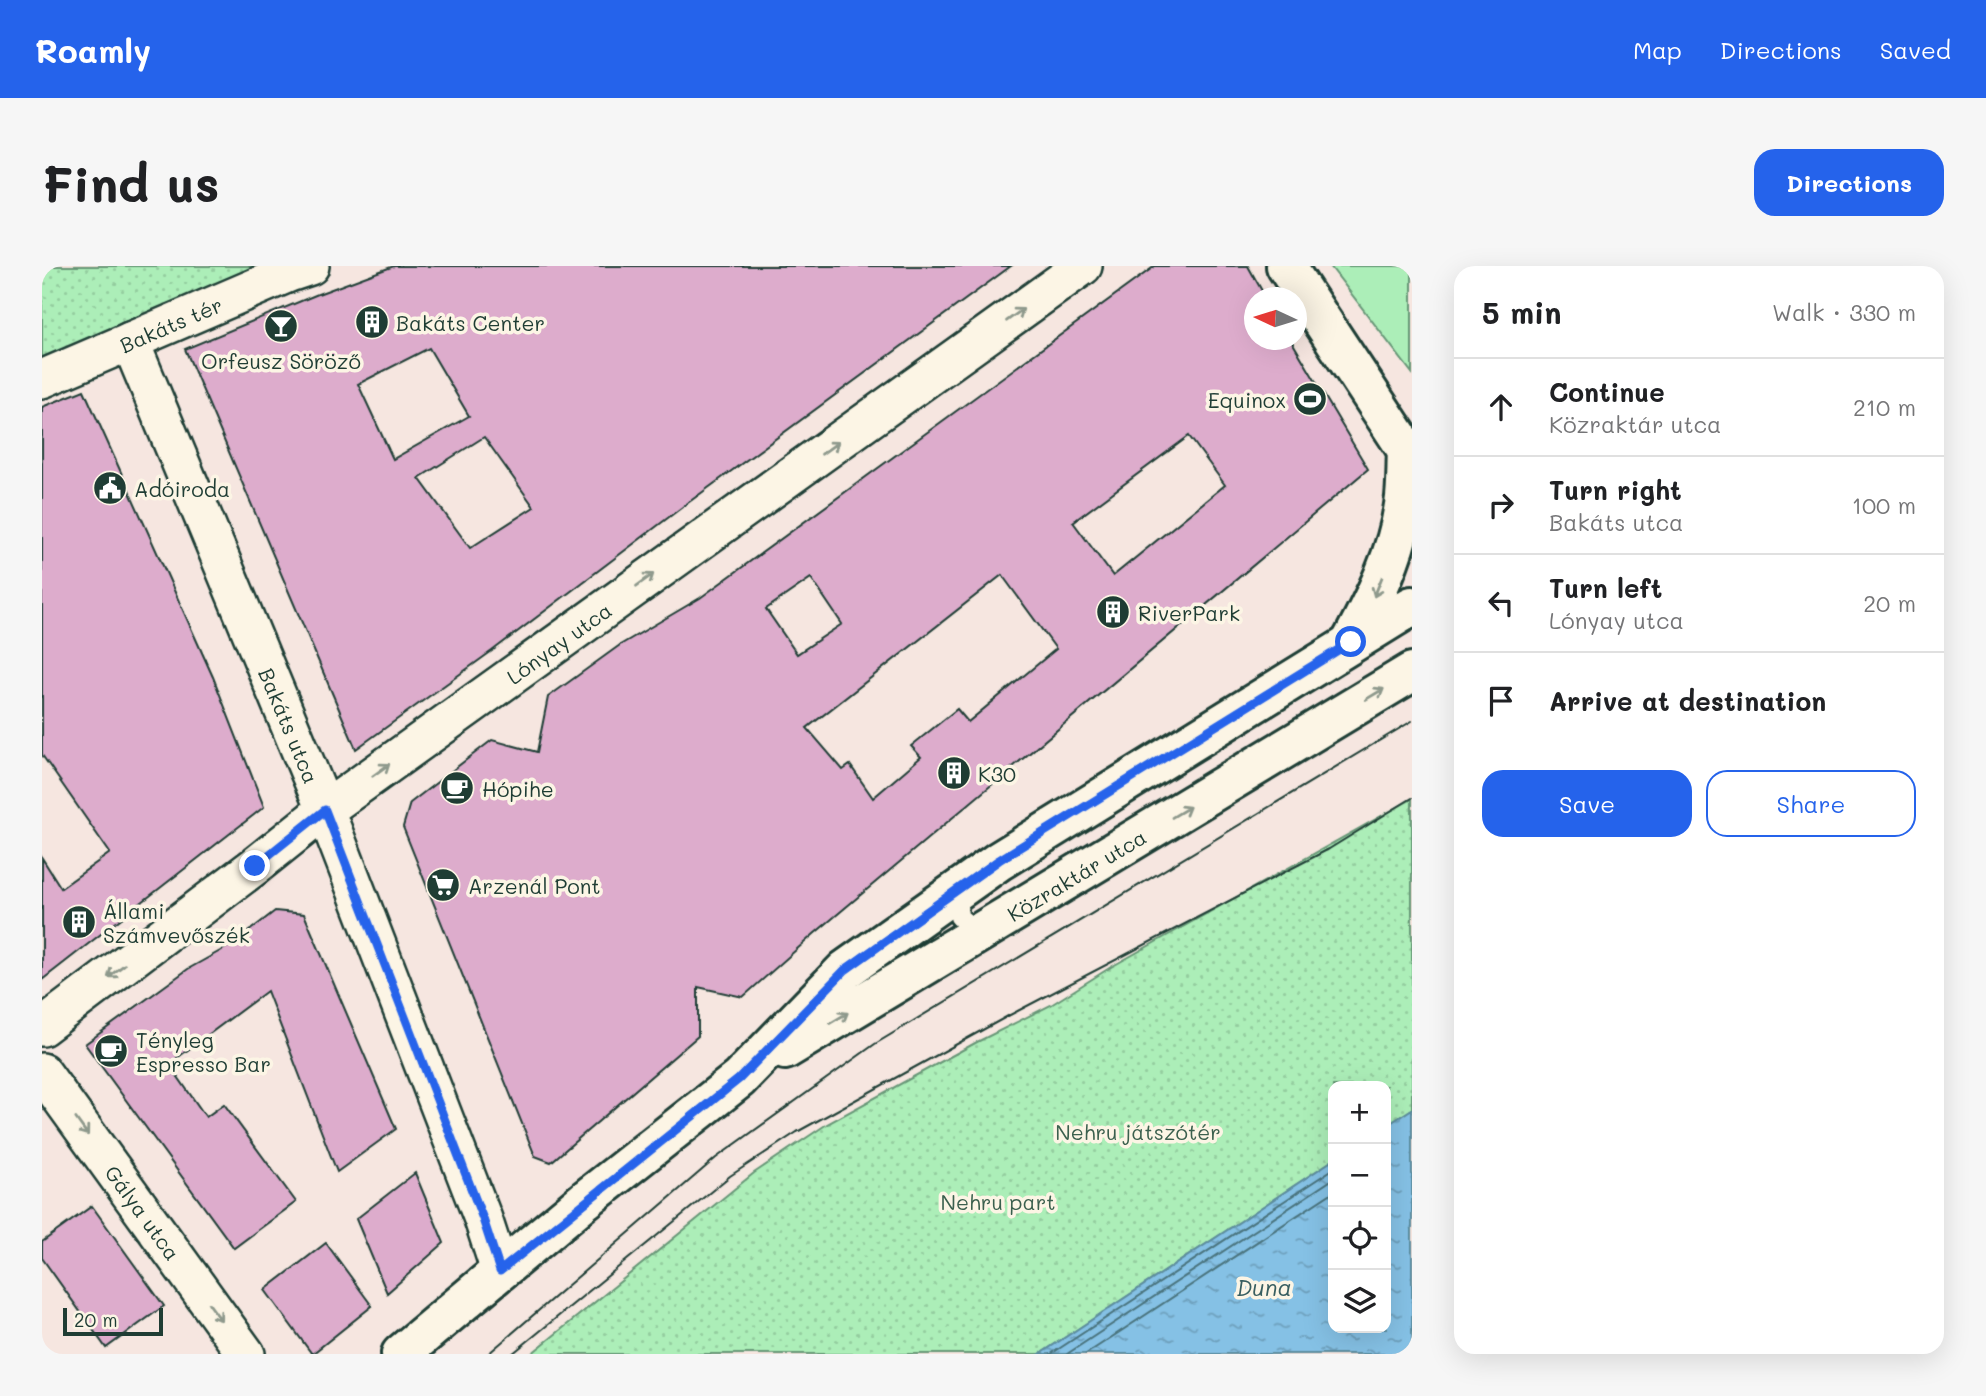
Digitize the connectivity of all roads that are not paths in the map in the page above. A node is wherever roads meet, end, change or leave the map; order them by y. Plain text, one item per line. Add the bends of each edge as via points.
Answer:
1 (1083, 266) edge
2 (1286, 266) edge
3 (298, 268) edge
4 (130, 341) junction
5 (42, 379) edge
6 (1411, 454) edge
7 (1412, 606) edge
8 (1351, 642) junction
9 (1412, 672) edge
10 (325, 810) junction
11 (999, 860) junction
12 (1023, 907) junction
13 (42, 1027) edge
14 (42, 1072) edge
15 (739, 1079) junction
16 (500, 1271) junction
17 (246, 1354) edge
18 (401, 1354) edge

10 -> 1 street, Lónyay utca
2 - 6 main road
3 - 4 street, Bakáts tér
4 - 5 street, Bakáts tér
4 - 10 street, Bakáts utca
6 -> 8 main road via 1393,549 1376,596
7 - 8 main road, Közraktár utca
8 - 11 main road, Közraktár utca
12 -> 9 main road, Közraktár utca
10 -> 13 street, Lónyay utca
10 - 16 street, Bakáts utca
11 - 12 lane via 965,891 958,905 959,917 968,924 981,925
11 - 15 main road, Közraktár utca via 845,970
15 -> 12 main road, Közraktár utca
14 -> 17 street, Gálya utca
15 - 16 main road, Közraktár utca
16 - 18 main road, Közraktár utca

